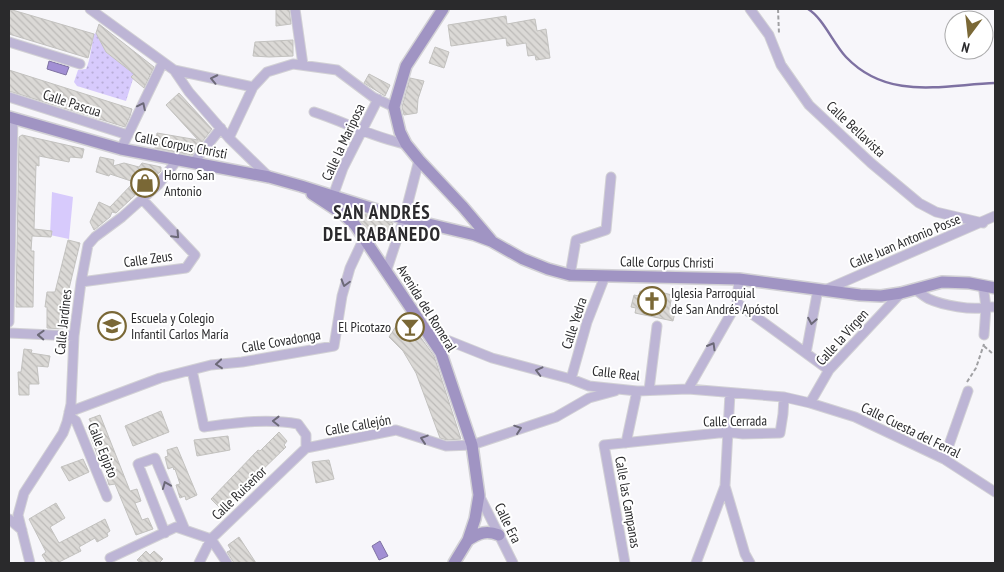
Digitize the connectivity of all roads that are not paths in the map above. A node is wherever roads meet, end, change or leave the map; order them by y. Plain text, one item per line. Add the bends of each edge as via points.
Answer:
1 (90, 9) edge
2 (295, 9) edge
3 (443, 9) edge
4 (750, 9) edge
5 (9, 42) edge
6 (163, 62) junction
7 (80, 64) dead end
8 (303, 65) junction
9 (174, 70) junction
10 (253, 88) junction
11 (9, 97) edge
12 (378, 99) junction
13 (394, 108) junction
14 (314, 112) dead end
15 (11, 118) edge
16 (221, 128) junction
17 (362, 129) junction
18 (128, 135) junction
19 (230, 138) junction
20 (406, 144) junction
21 (121, 149) junction
22 (178, 159) junction
23 (419, 160) junction
24 (194, 162) junction
25 (269, 177) junction
26 (611, 177) dead end
27 (301, 186) junction
28 (334, 196) junction
29 (142, 199) junction
30 (348, 201) junction
31 (344, 215) junction
32 (471, 216) junction
33 (995, 216) edge
34 (404, 218) junction
35 (983, 223) junction
36 (466, 233) junction
37 (364, 238) junction
38 (491, 241) junction
39 (386, 272) junction
40 (570, 275) junction
41 (605, 276) junction
42 (738, 279) junction
43 (81, 282) junction
44 (983, 285) junction
45 (995, 288) edge
46 (821, 290) junction
47 (916, 290) junction
48 (901, 294) junction
49 (737, 303) junction
50 (991, 307) edge
51 (9, 322) edge
52 (657, 326) dead end
53 (427, 332) junction
54 (9, 334) edge
55 (984, 335) road end
56 (74, 336) junction
57 (806, 353) junction
58 (192, 370) junction
59 (829, 370) junction
60 (571, 379) junction
61 (688, 389) junction
62 (620, 390) junction
63 (649, 390) junction
64 (636, 391) junction
65 (968, 391) road end
66 (730, 394) junction
67 (784, 397) junction
68 (810, 402) junction
69 (69, 414) junction
70 (728, 432) junction
71 (626, 443) junction
72 (472, 445) junction
73 (604, 445) joint
74 (306, 448) junction
75 (944, 458) junction
76 (725, 486) junction
77 (995, 492) edge
78 (479, 495) junction
79 (107, 497) dead end
80 (9, 519) edge
81 (22, 530) junction
82 (185, 530) junction
83 (165, 533) junction
84 (499, 535) junction
85 (211, 539) junction
86 (468, 540) junction
87 (110, 558) dead end
88 (30, 563) edge
89 (199, 563) edge
90 (227, 563) edge
91 (454, 563) edge
92 (513, 563) edge
93 (625, 563) edge
94 (696, 563) edge
95 (750, 563) edge

1 - 6 street
2 - 8 street
3 - 13 main road via 406,66
4 - 35 street, Calle Bellavista via 768,35 780,65 809,105 864,156 919,203 936,212
5 - 7 street
6 - 9 street
18 -> 6 street
8 - 10 street via 293,64 267,72
8 - 12 street via 337,70
10 -> 9 street
9 - 16 street
10 - 19 street
11 - 18 street, Calle Pascua
12 - 13 street
12 - 17 street, Calle la Mariposa
13 - 20 main road
14 - 17 street
15 - 21 main road, Calle Corpus Christi
15 - 51 street
16 - 19 street
16 - 24 street
17 - 20 street
17 - 28 street, Calle la Mariposa
18 - 21 street
19 - 25 street
20 - 23 main road
21 - 22 main road, Calle Corpus Christi
22 - 24 main road, Calle Corpus Christi
22 - 29 street, Calle Jardines via 158,185
23 - 32 main road
23 - 34 street
24 - 25 main road, Calle Corpus Christi
25 - 27 main road, Calle Corpus Christi
26 - 40 street via 606,230 576,240
27 - 28 main road, Calle Corpus Christi
27 - 31 main road, Avenida del Romeral
28 - 30 main road, Calle Corpus Christi
29 - 43 street, Calle Jardines via 88,245
29 -> 43 street, Calle Zeus via 195,255 191,262 186,268
30 - 31 main road
30 - 34 main road, Calle Corpus Christi
31 - 37 main road, Avenida del Romeral
32 - 36 main road
32 - 38 main road
33 - 35 street, Calle Juan Antonio Posse
34 - 36 main road, Calle Corpus Christi
34 - 39 street
35 - 46 street, Calle Juan Antonio Posse
36 - 38 main road, Calle Corpus Christi
37 - 39 main road, Avenida del Romeral
37 -> 58 street, Calle Covadonga via 342,296 334,346
38 - 40 main road, Calle Corpus Christi via 523,260
39 - 53 main road, Avenida del Romeral
40 - 41 main road, Calle Corpus Christi
41 - 42 main road, Calle Corpus Christi
41 - 60 street, Calle Yedra via 587,322
42 - 46 main road, Calle Corpus Christi
42 - 49 street
43 - 56 street, Calle Jardines
44 - 45 main road, Calle Corpus Christi
44 - 47 main road, Calle Corpus Christi via 942,282
44 - 50 street
46 - 48 main road, Calle Corpus Christi via 881,296
46 -> 57 street
47 - 48 main road, Calle Corpus Christi
47 - 50 street via 930,299 969,308
48 - 59 street, Calle la Virgen
49 - 57 street
61 -> 49 street
50 - 55 street
52 - 63 street
60 -> 53 street, Calle Real via 492,358
53 - 72 main road, Avenida del Romeral via 441,353
56 -> 54 street
56 - 69 street, Calle Jardines
57 - 59 street
58 - 69 street, Calle Covadonga via 160,378
74 -> 58 street via 306,435 298,424 243,422 204,427
59 - 68 street, Calle la Virgen
60 - 62 street, Calle Real via 589,386
61 - 63 street, Calle Real
61 - 66 street, Calle Real
62 - 64 street, Calle Real
72 -> 62 street, Calle Callejón via 556,417 589,398
63 - 64 street, Calle Real
64 - 71 street
65 - 75 street
66 - 67 street, Calle Real
66 - 70 street
67 - 68 street, Calle Real
67 - 70 street, Calle Cerrada via 780,433
68 - 75 street, Calle Cuesta del Ferral via 855,417
69 - 79 street, Calle Egipto via 76,421
69 - 81 street, Calle Jardines via 63,433 24,493 18,515
70 - 71 street, Calle Cerrada
70 - 76 street
71 - 73 street, Calle Cerrada
72 -> 74 street, Calle Callejón via 446,446 396,430
72 - 78 main road, Avenida del Romeral
73 - 93 street, Calle las Campanas
74 - 85 street, Calle Ruiseñor
75 - 77 street, Calle Cuesta del Ferral
76 - 94 street
76 - 95 street
78 - 84 street, Calle Era
78 - 86 main road, Avenida del Romeral
80 - 81 street
81 - 88 street
82 - 83 street via 176,527
82 -> 83 street via 155,458 138,464
82 - 85 street
83 - 87 street
84 - 86 main road via 490,532 477,534
84 - 92 street, Calle Era
85 - 89 street, Calle Ruiseñor
85 - 90 street
86 - 91 main road, Avenida del Romeral

